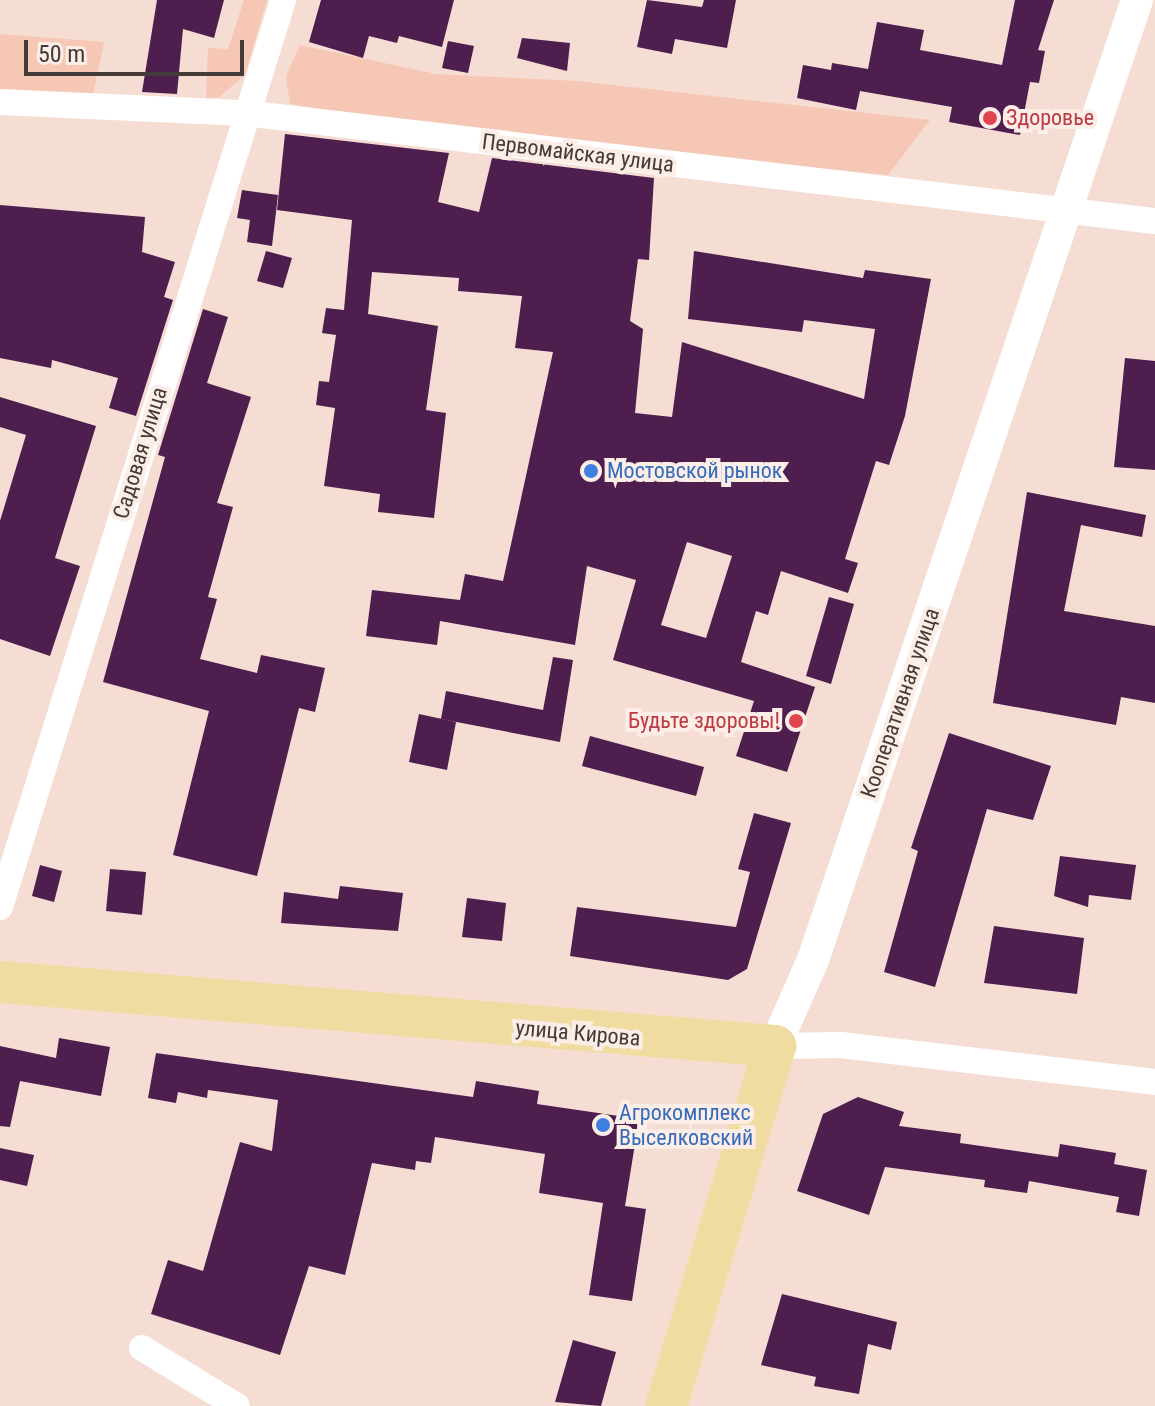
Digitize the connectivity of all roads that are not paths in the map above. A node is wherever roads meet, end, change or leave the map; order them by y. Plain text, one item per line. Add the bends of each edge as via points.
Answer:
1 (283, 0) edge
2 (1137, 0) edge
3 (0, 102) edge
4 (245, 113) junction
5 (1066, 211) junction
6 (1155, 221) edge
7 (0, 907) edge
8 (0, 982) edge
9 (775, 1046) junction
10 (1155, 1082) edge
11 (142, 1348) dead end
12 (237, 1406) edge
13 (666, 1406) edge

1 - 4 street, Садовая улица
2 - 5 street, Кооперативная улица
3 - 4 street, Первомайская улица
4 - 5 street, Первомайская улица
4 - 7 street, Садовая улица
5 - 6 street, Первомайская улица
5 - 9 street, Кооперативная улица via 813,960
8 - 9 main road, улица Кирова
9 - 10 street, улица Кирова via 841,1045
9 - 13 main road, Кооперативная улица
11 - 12 street

